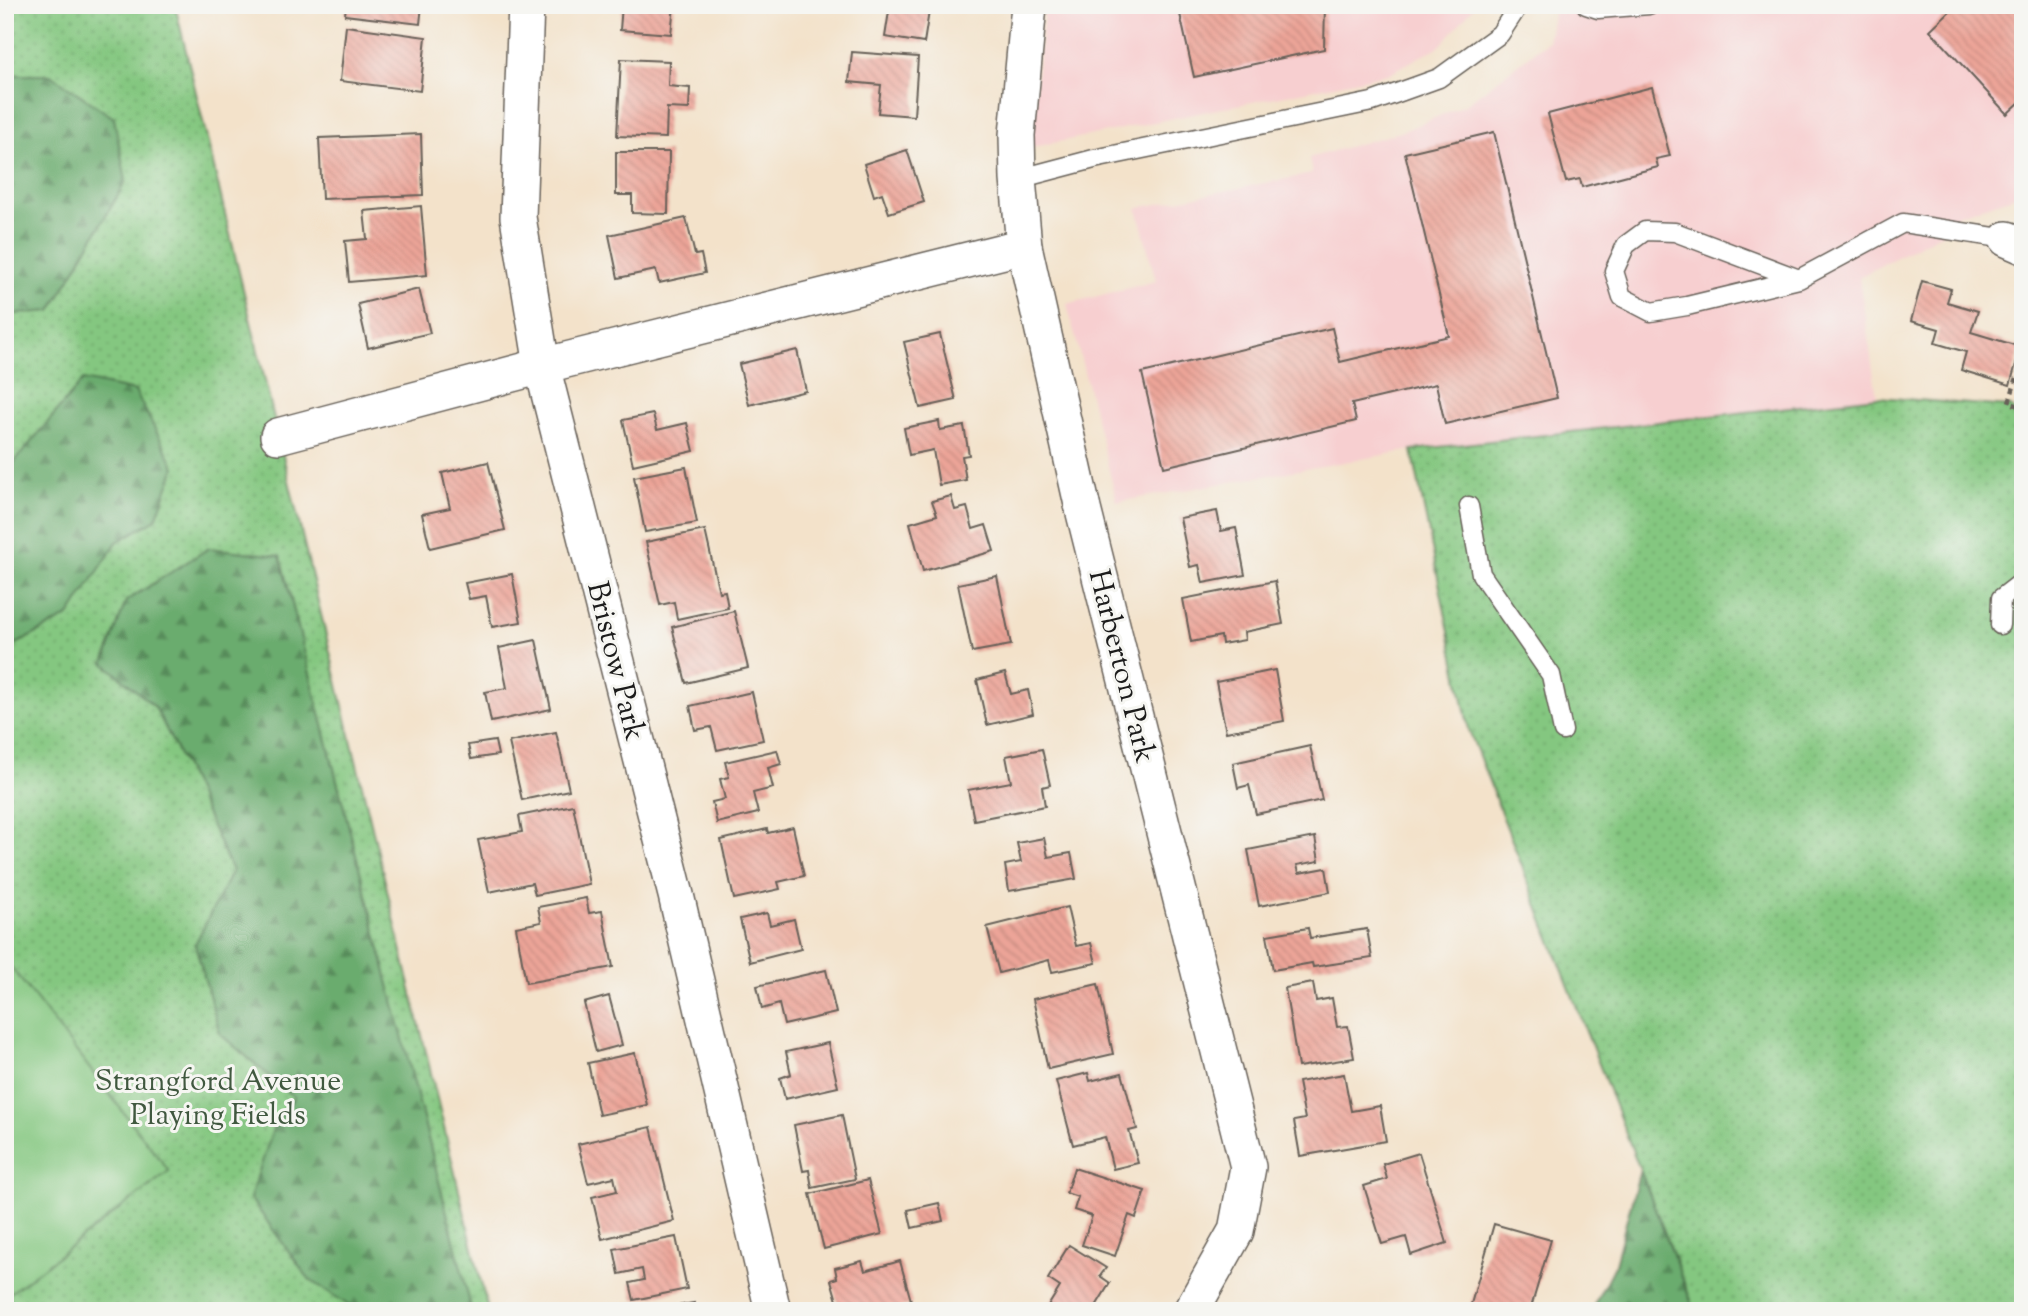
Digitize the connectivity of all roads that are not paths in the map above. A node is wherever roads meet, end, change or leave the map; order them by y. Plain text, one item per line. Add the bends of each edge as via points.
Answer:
1 (526, 5) edge
2 (1029, 5) edge
3 (1519, 5) edge
4 (1586, 5) edge
5 (1644, 5) edge
6 (1649, 5) edge
7 (1018, 179) junction
8 (2015, 243) edge
9 (1024, 246) junction
10 (1799, 279) junction
11 (542, 366) junction
12 (278, 436) dead end
13 (1469, 506) dead end
14 (2023, 581) edge
15 (2000, 625) dead end
16 (1563, 731) dead end
17 (773, 1311) edge
18 (1191, 1311) edge

1 - 11 street, Bristow Park via 519,217
2 - 7 street, Harberton Park via 1017,135
3 - 7 lane via 1500,34 1439,78 1372,102
4 - 5 lane via 1598,9
5 - 6 lane
7 - 9 street, Harberton Park
8 - 10 lane via 1903,223
9 - 11 street
9 - 18 street, Harberton Park via 1083,509 1248,1167 1236,1231
10 - 10 lane via 1651,312 1622,297 1615,271 1626,245 1645,231 1675,232
11 - 12 street
11 - 17 street, Bristow Park via 673,881
13 - 16 lane via 1481,574 1551,675
14 - 15 lane via 2001,598

